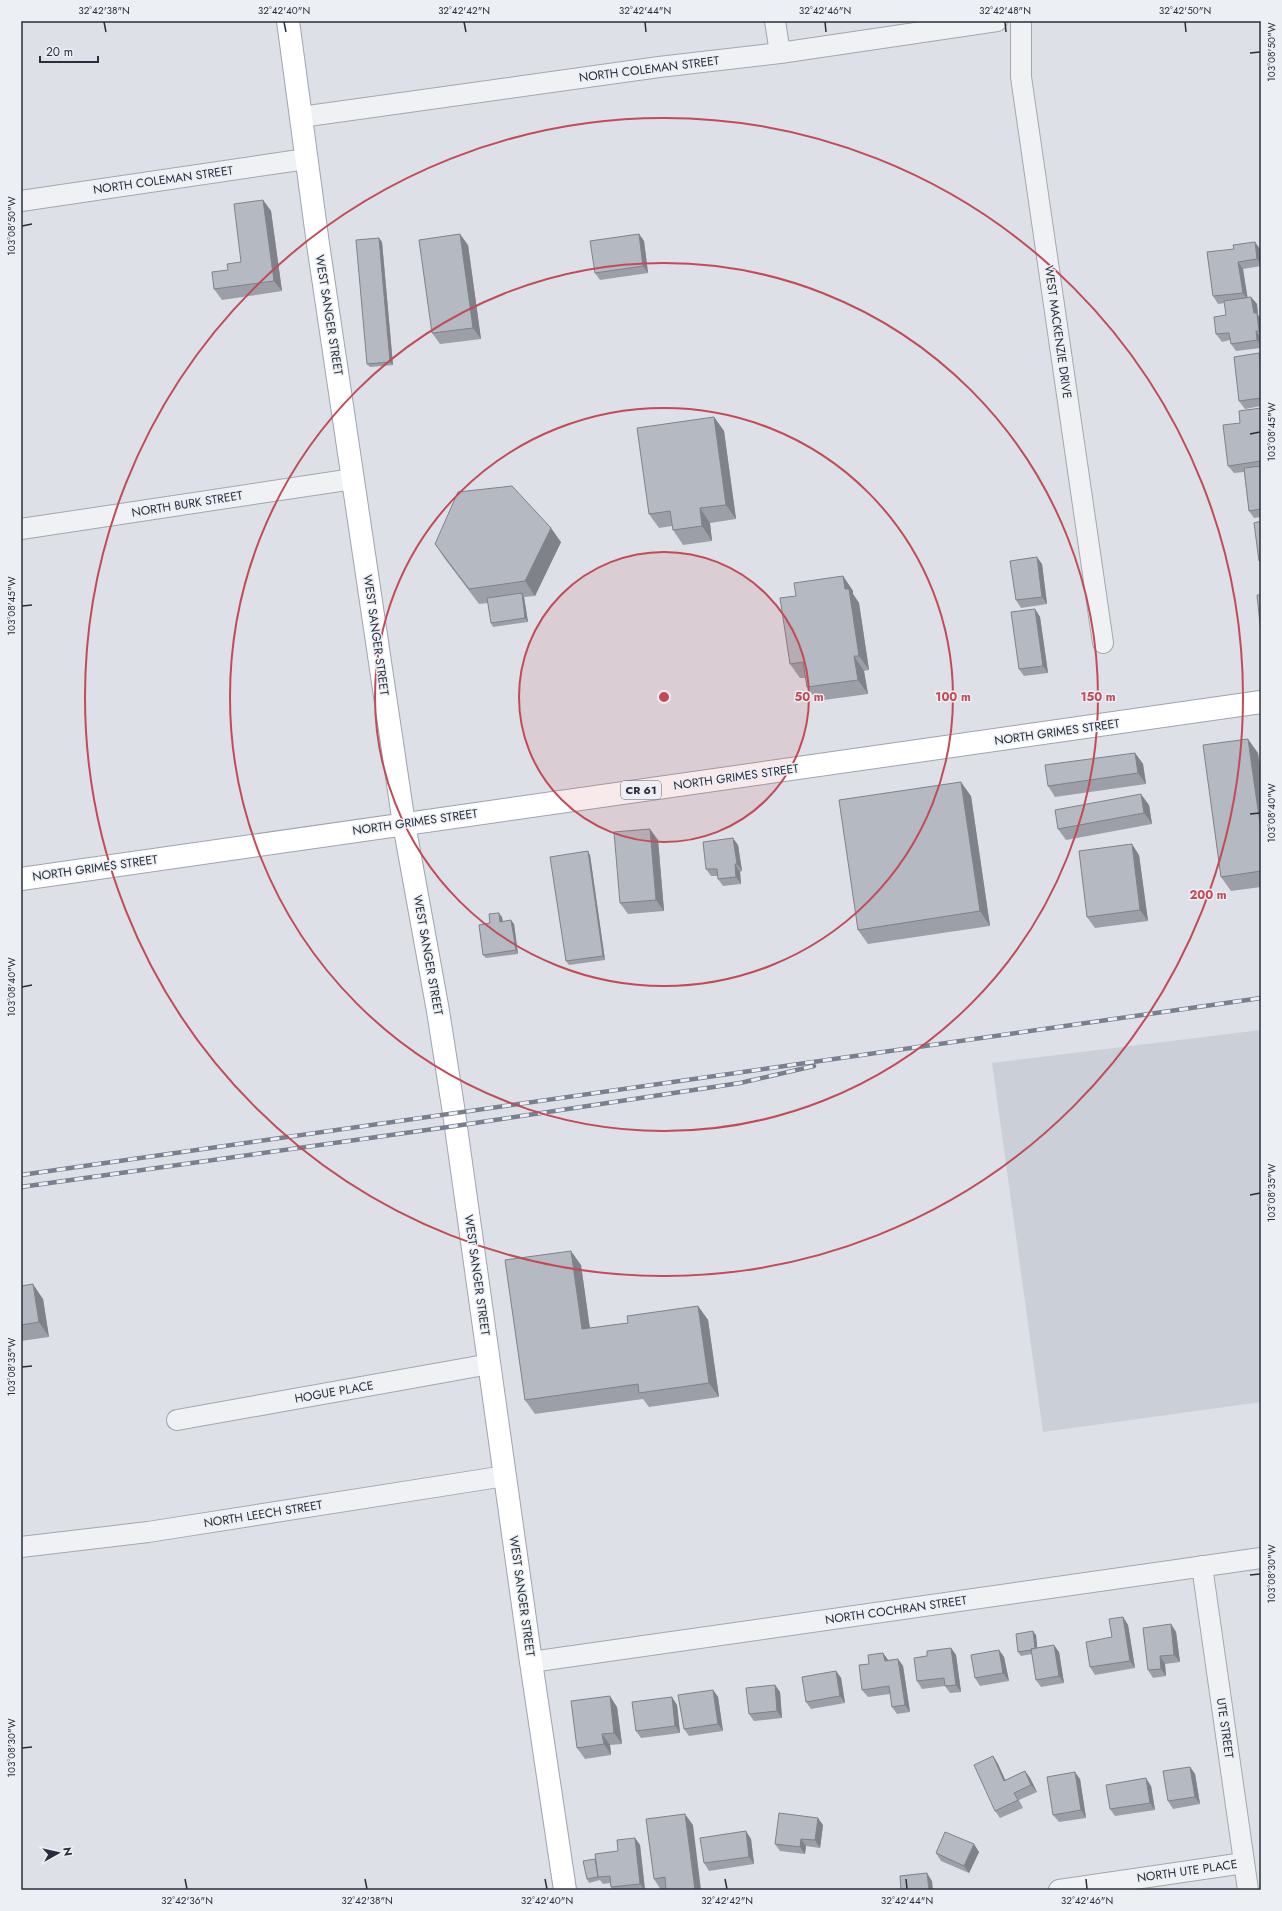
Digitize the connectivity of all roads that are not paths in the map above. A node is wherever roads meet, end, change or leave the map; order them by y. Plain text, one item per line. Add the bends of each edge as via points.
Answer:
1 (288, 21) edge
2 (775, 21) edge
3 (997, 21) edge
4 (1021, 21) edge
5 (780, 53) junction
6 (301, 117) junction
7 (306, 159) junction
8 (21, 202) edge
9 (353, 479) junction
10 (21, 529) edge
11 (1104, 643) dead end
12 (1261, 702) edge
13 (404, 824) junction
14 (21, 879) edge
15 (490, 1364) junction
16 (178, 1420) dead end
17 (505, 1476) junction
18 (21, 1547) edge
19 (1261, 1558) edge
20 (1202, 1566) junction
21 (531, 1662) junction
22 (1244, 1863) junction
23 (561, 1889) edge
24 (1059, 1890) edge
25 (1248, 1890) edge

1 - 6 main road, WEST SANGER STREET
2 - 5 street
3 - 5 street, NORTH COLEMAN STREET
4 - 11 street, WEST MACKENZIE DRIVE via 1021,77
5 - 6 street, NORTH COLEMAN STREET via 659,67
6 - 7 main road, WEST SANGER STREET
7 - 8 street, NORTH COLEMAN STREET
7 - 9 main road, WEST SANGER STREET
9 - 10 street, NORTH BURK STREET
9 - 13 main road, WEST SANGER STREET
12 - 13 main road, NORTH GRIMES STREET / CR 61
13 - 14 main road, NORTH GRIMES STREET / CR 61
13 - 15 main road, WEST SANGER STREET via 449,1078
15 - 16 street, HOGUE PLACE
15 - 17 main road, WEST SANGER STREET
17 - 18 street, NORTH LEECH STREET via 148,1532
17 - 21 main road, WEST SANGER STREET
19 - 20 street, NORTH COCHRAN STREET
20 - 21 street, NORTH COCHRAN STREET
20 - 22 street, UTE STREET
21 - 23 main road, WEST SANGER STREET
22 - 24 street, NORTH UTE PLACE
22 - 25 street, UTE STREET

